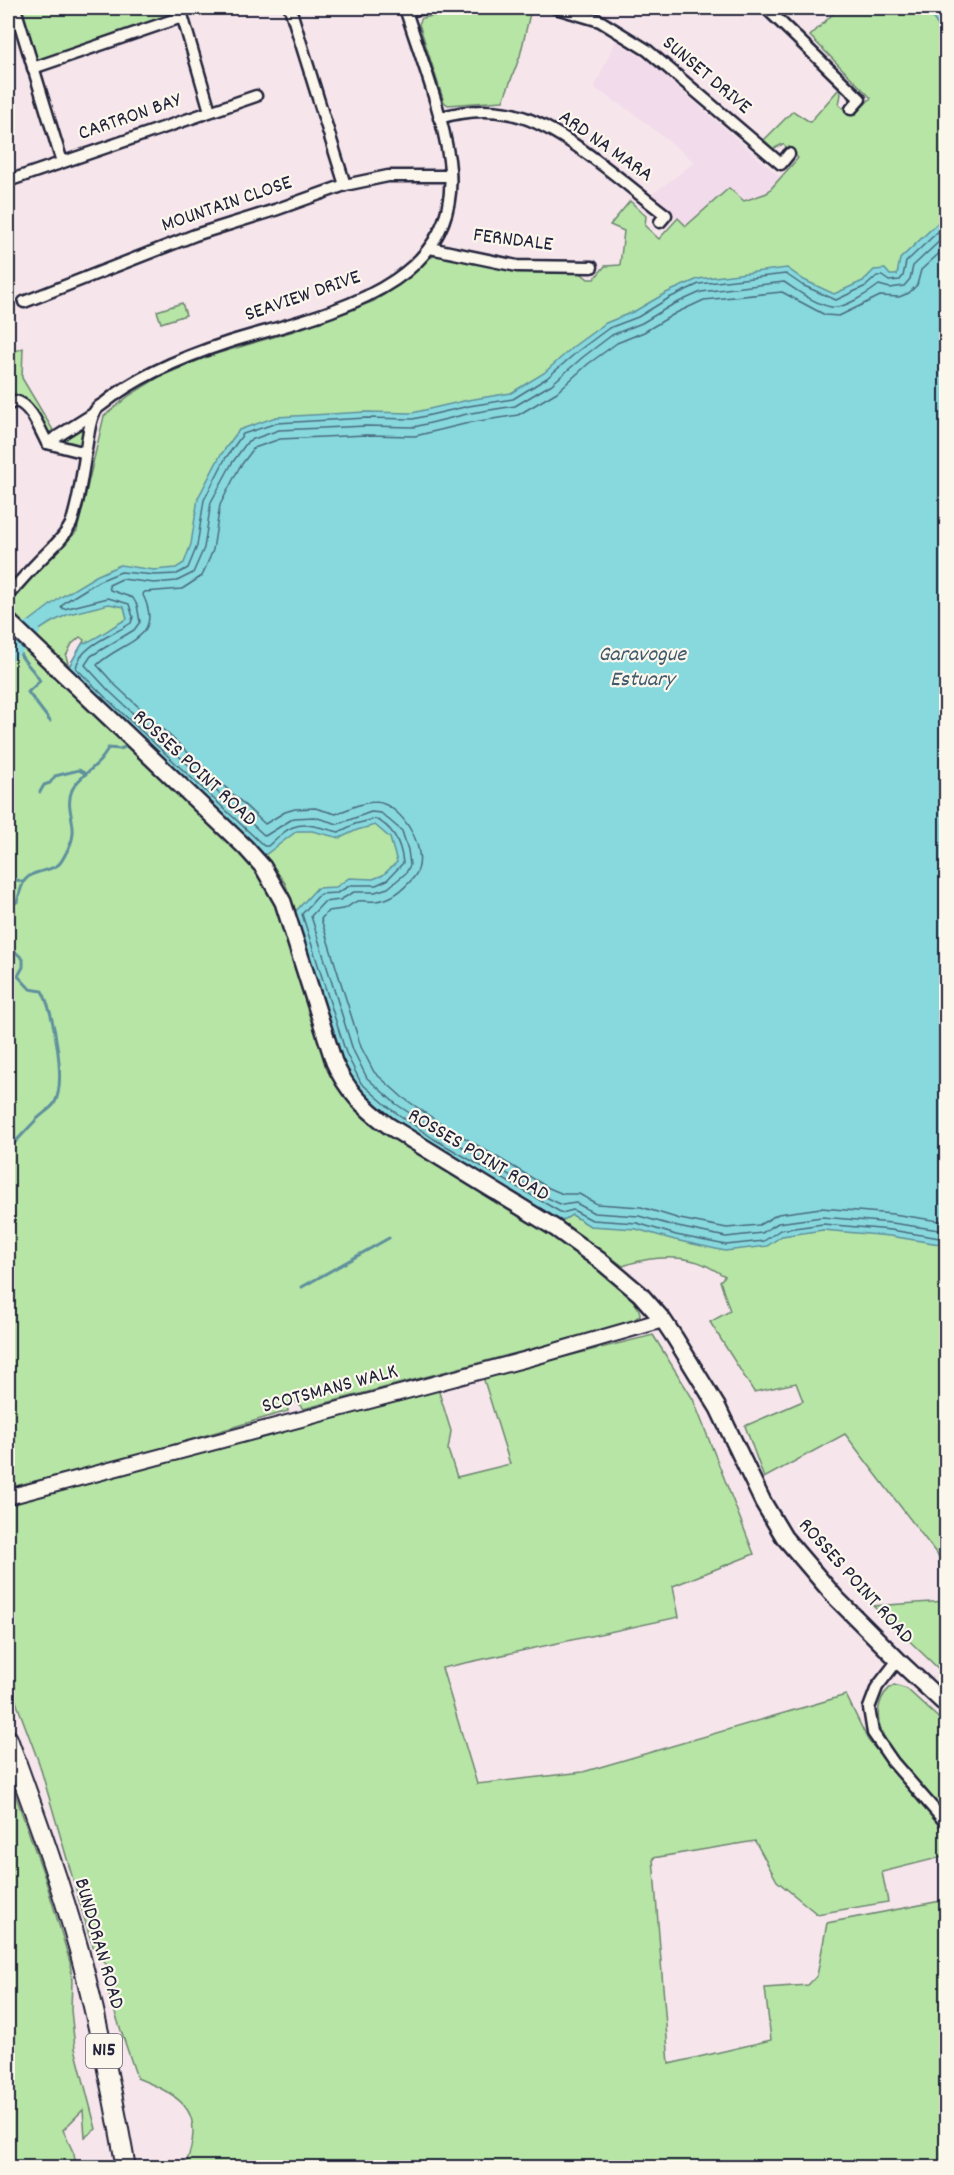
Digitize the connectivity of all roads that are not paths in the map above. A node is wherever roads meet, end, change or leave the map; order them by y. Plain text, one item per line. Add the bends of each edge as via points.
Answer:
1 (15, 8) edge
2 (290, 8) edge
3 (425, 8) edge
4 (556, 8) edge
5 (766, 8) edge
6 (406, 9) edge
7 (181, 12) edge
8 (33, 68) junction
9 (256, 96) dead end
10 (851, 109) dead end
11 (210, 111) junction
12 (439, 118) junction
13 (789, 154) dead end
14 (62, 162) junction
15 (450, 176) junction
16 (8, 181) edge
17 (345, 185) junction
18 (660, 222) dead end
19 (430, 248) junction
20 (592, 267) dead end
21 (24, 302) dead end
22 (8, 405) edge
23 (93, 414) junction
24 (47, 443) junction
25 (86, 453) junction
26 (8, 595) edge
27 (12, 625) edge
28 (663, 1320) junction
29 (8, 1497) edge
30 (898, 1660) junction
31 (946, 1705) edge
32 (8, 1738) edge
33 (946, 1822) edge
34 (126, 2168) edge

1 - 8 street, CARTRON BAY
2 - 17 street
3 - 6 street
4 - 13 street, SUNSET DRIVE via 600,21 647,50 781,164
5 - 10 street via 860,99
6 - 12 street, SEAVIEW DRIVE
7 - 8 street, CARTRON BAY
7 - 11 street, CARTRON BAY
8 - 14 street, CARTRON BAY
9 - 11 street, CARTRON BAY
11 - 14 street, CARTRON BAY
12 - 15 street, SEAVIEW DRIVE
12 - 18 street, ARD NA MARA via 463,111 510,113 557,133 666,215
14 - 16 street, CARTRON BAY
15 - 17 street, MOUNTAIN CLOSE via 388,176
15 - 19 street, SEAVIEW DRIVE via 443,224
17 - 21 street, MOUNTAIN CLOSE via 195,235
19 - 20 street, FERNDALE via 517,266
19 - 23 street, SEAVIEW DRIVE via 384,288 359,301 171,364 122,390
22 - 24 street via 21,402
23 - 24 street, SEAVIEW DRIVE
23 - 25 street
24 - 25 street
25 - 26 street via 68,530
27 - 28 main road, ROSSES POINT ROAD via 262,867 284,902 334,1062 354,1097 389,1126 583,1248 640,1294
28 - 29 street, SCOTSMANS WALK
28 - 30 main road, ROSSES POINT ROAD via 718,1408 784,1538 830,1592
30 - 31 main road, ROSSES POINT ROAD
30 - 33 street via 877,1687 869,1708 873,1733
32 - 34 highway, BUNDORAN ROAD / N15 via 78,1949 105,2058

